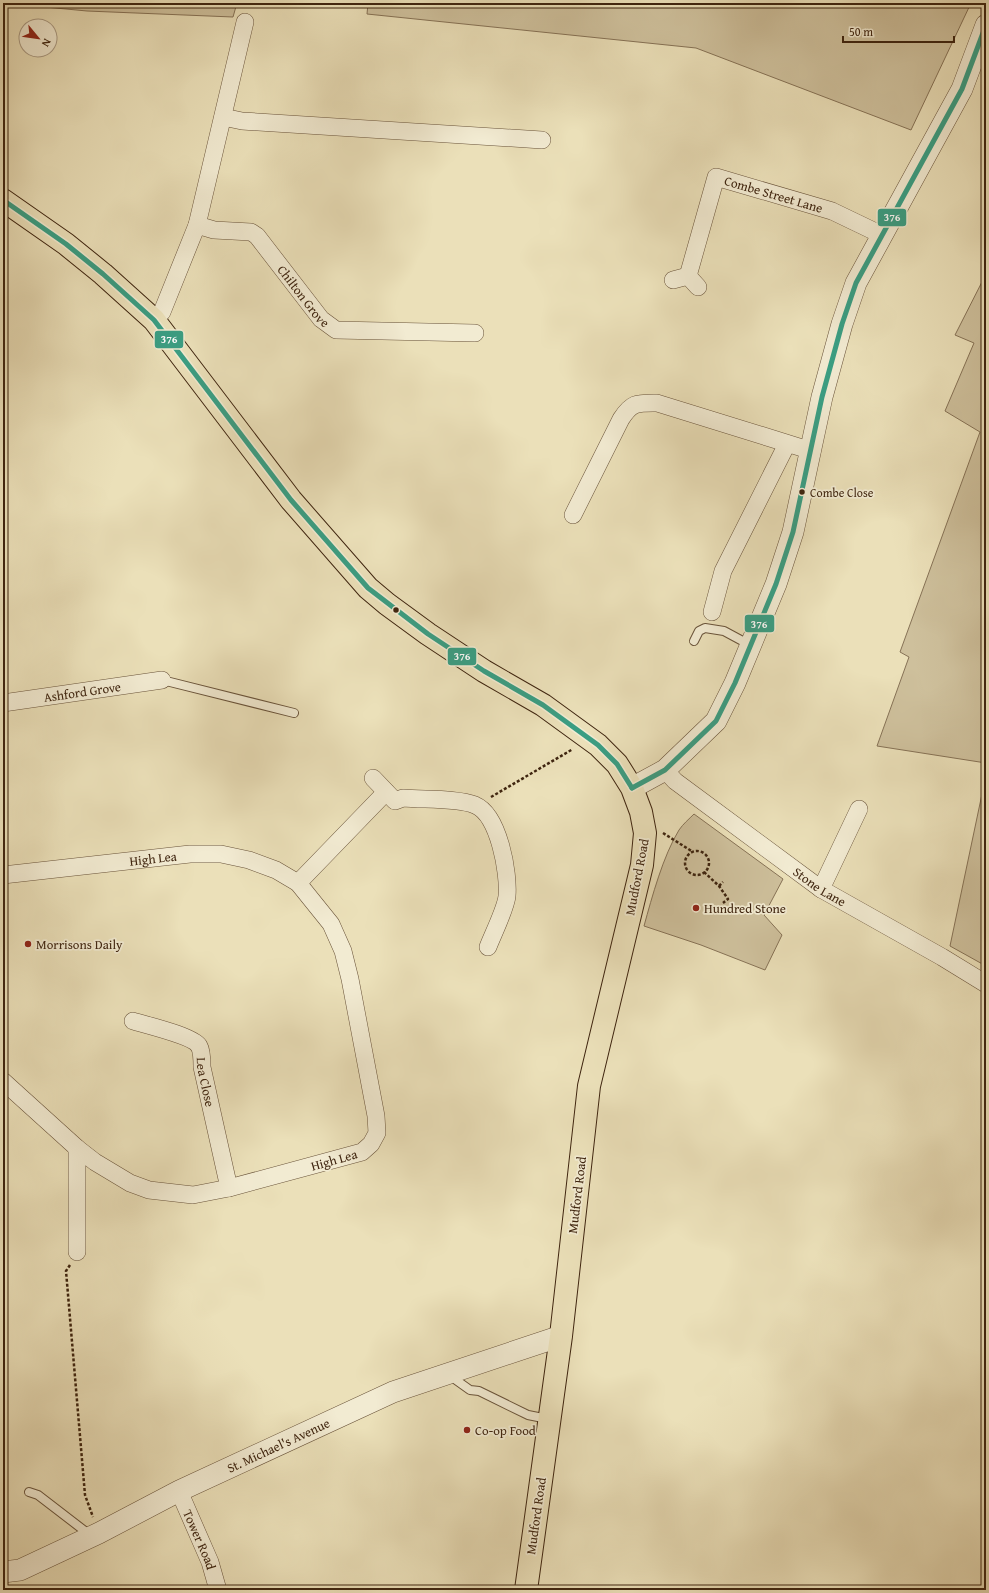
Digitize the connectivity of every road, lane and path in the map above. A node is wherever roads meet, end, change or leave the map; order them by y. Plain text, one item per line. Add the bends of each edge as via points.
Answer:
1 (245, 22) dead end
2 (986, 25) edge
3 (223, 117) junction
4 (542, 140) dead end
5 (3, 200) edge
6 (197, 224) junction
7 (882, 235) junction
8 (686, 281) dead end
9 (154, 320) junction
10 (475, 333) dead end
11 (787, 444) junction
12 (812, 451) junction
13 (573, 516) dead end
14 (712, 612) dead end
15 (694, 641) dead end
16 (750, 645) junction
17 (162, 680) joint
18 (3, 703) edge
19 (294, 713) dead end
20 (590, 739) junction
21 (665, 770) junction
22 (373, 778) dead end
23 (632, 788) junction
24 (386, 792) junction
25 (477, 806) junction
26 (859, 809) dead end
27 (660, 831) dead end
28 (693, 852) junction
29 (704, 872) junction
30 (3, 875) edge
31 (723, 882) dead end
32 (298, 883) junction
33 (719, 886) junction
34 (821, 889) junction
35 (723, 903) dead end
36 (488, 947) dead end
37 (986, 984) edge
38 (132, 1021) dead end
39 (3, 1081) edge
40 (77, 1148) junction
41 (228, 1188) junction
42 (77, 1252) joint
43 (561, 1336) junction
44 (447, 1374) junction
45 (549, 1419) junction
46 (180, 1491) junction
47 (29, 1492) dead end
48 (96, 1535) junction
49 (3, 1572) edge
50 (218, 1590) edge
51 (526, 1590) edge

1 - 3 street
2 - 7 street via 962,89
3 - 4 street via 242,121
3 - 6 street
5 - 9 main road, Mudford Road via 66,244
6 - 9 street via 162,312
6 - 10 street, Chilton Grove via 214,230 251,232 257,236 321,319 336,330
7 - 8 street, Combe Street Lane via 832,211 716,177
7 - 12 street via 856,284 842,324 822,397
9 - 20 main road, Mudford Road via 291,500 368,588 428,634 484,671 543,705
11 - 12 street
11 - 13 street via 657,403 642,403 629,407
11 - 14 street via 723,571
12 - 16 street via 793,532 776,584
15 - 16 lane via 699,631 705,628 724,630
16 - 21 street via 716,721
17 - 18 street, Ashford Grove
17 - 19 lane
20 - 23 main road, Mudford Road via 617,764
20 - 25 path
21 - 23 street
21 - 34 street, Stone Lane via 675,781
22 - 24 street
23 - 43 main road, Mudford Road via 645,833 642,865 590,1086
24 - 25 street via 395,801 403,798
24 - 32 street
25 - 36 street via 492,821 506,871 507,897
26 - 34 street
27 - 28 path
28 - 29 path via 707,856 709,866
28 - 29 path via 687,857 687,869 693,874
29 - 33 path
30 - 32 street, High Lea via 190,854 221,854 249,860 276,870
31 - 33 path
32 - 41 street, High Lea via 331,924 343,951 372,1089 377,1133 371,1144 362,1152
33 - 35 path via 728,899
34 - 37 street, Stone Lane
38 - 41 street, Lea Close via 180,1035 195,1041 200,1047
39 - 40 street, High Lea
40 - 41 street, High Lea via 112,1173 149,1190 193,1194
40 - 42 street
42 - 48 path via 66,1271 85,1495
43 - 44 street, St. Michael's Avenue
43 - 45 main road, Mudford Road
44 - 45 lane via 470,1390 479,1391 528,1415
44 - 46 street, St. Michael's Avenue via 393,1392
45 - 51 main road, Mudford Road
46 - 48 street, St. Michael's Avenue
46 - 50 street, Tower Road via 210,1562
47 - 48 lane
48 - 49 street, St. Michael's Avenue via 20,1570

